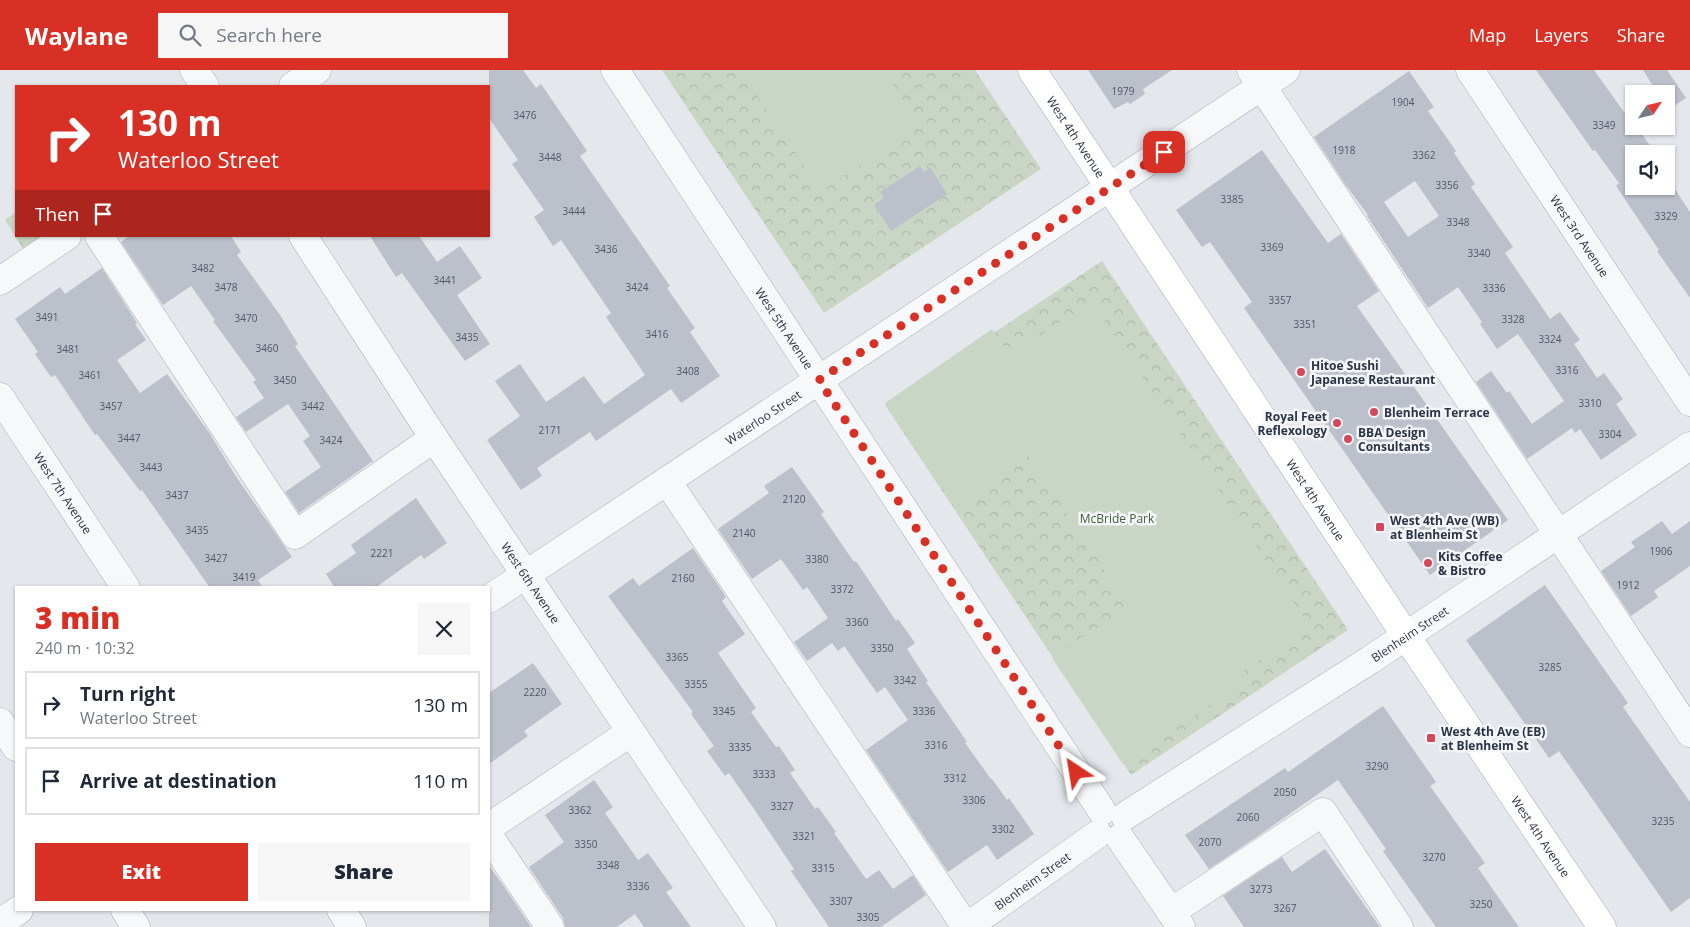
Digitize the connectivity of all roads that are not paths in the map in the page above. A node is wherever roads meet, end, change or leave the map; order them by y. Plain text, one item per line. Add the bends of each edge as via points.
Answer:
1 (194, 70) edge
2 (317, 70) edge
3 (615, 70) edge
4 (1032, 70) edge
5 (1286, 70) edge
6 (1470, 70) edge
7 (1256, 78) edge
8 (204, 85) edge
9 (294, 85) edge
10 (1110, 188) junction
11 (65, 237) edge
12 (100, 237) edge
13 (304, 237) edge
14 (0, 280) edge
15 (819, 380) junction
16 (0, 397) edge
17 (1690, 402) edge
18 (434, 438) junction
19 (1690, 446) edge
20 (667, 481) junction
21 (1558, 534) junction
22 (526, 574) junction
23 (125, 586) edge
24 (490, 598) edge
25 (1406, 636) junction
26 (0, 722) edge
27 (631, 732) junction
28 (1690, 733) edge
29 (15, 744) edge
30 (1112, 825) junction
31 (490, 826) edge
32 (490, 837) edge
33 (18, 911) edge
34 (126, 911) edge
35 (342, 911) edge
36 (1176, 920) edge
37 (0, 923) edge
38 (136, 927) edge
39 (352, 927) edge
40 (550, 927) edge
41 (762, 927) edge
42 (966, 927) edge
43 (1399, 927) edge
44 (1602, 927) edge

1 - 8 street
2 - 9 street
3 - 15 street, West 5th Avenue
4 - 10 main road, West 4th Avenue
5 - 7 street, Waterloo Street
6 - 17 street, West 3rd Avenue
7 - 10 street, Waterloo Street
7 - 21 street
10 - 15 street, Waterloo Street
10 - 25 main road, West 4th Avenue
11 - 14 street
12 - 18 street via 295,535
13 - 18 street, West 6th Avenue
15 - 20 street, Waterloo Street
15 - 30 street, West 5th Avenue
16 - 23 street, West 7th Avenue
18 - 22 street, West 6th Avenue
19 - 21 street, Blenheim Street
20 - 22 street, Waterloo Street
20 - 42 street
21 - 25 street, Blenheim Street
21 - 28 street
22 - 24 street, Waterloo Street
22 - 27 street, West 6th Avenue
25 - 30 street, Blenheim Street
25 - 44 main road, West 4th Avenue
26 - 29 street
27 - 31 street
27 - 41 street, West 6th Avenue
30 - 36 street, West 5th Avenue
30 - 42 street, Blenheim Street
32 - 40 street
33 - 37 street
34 - 38 street
35 - 39 street
36 - 43 street via 1323,812

